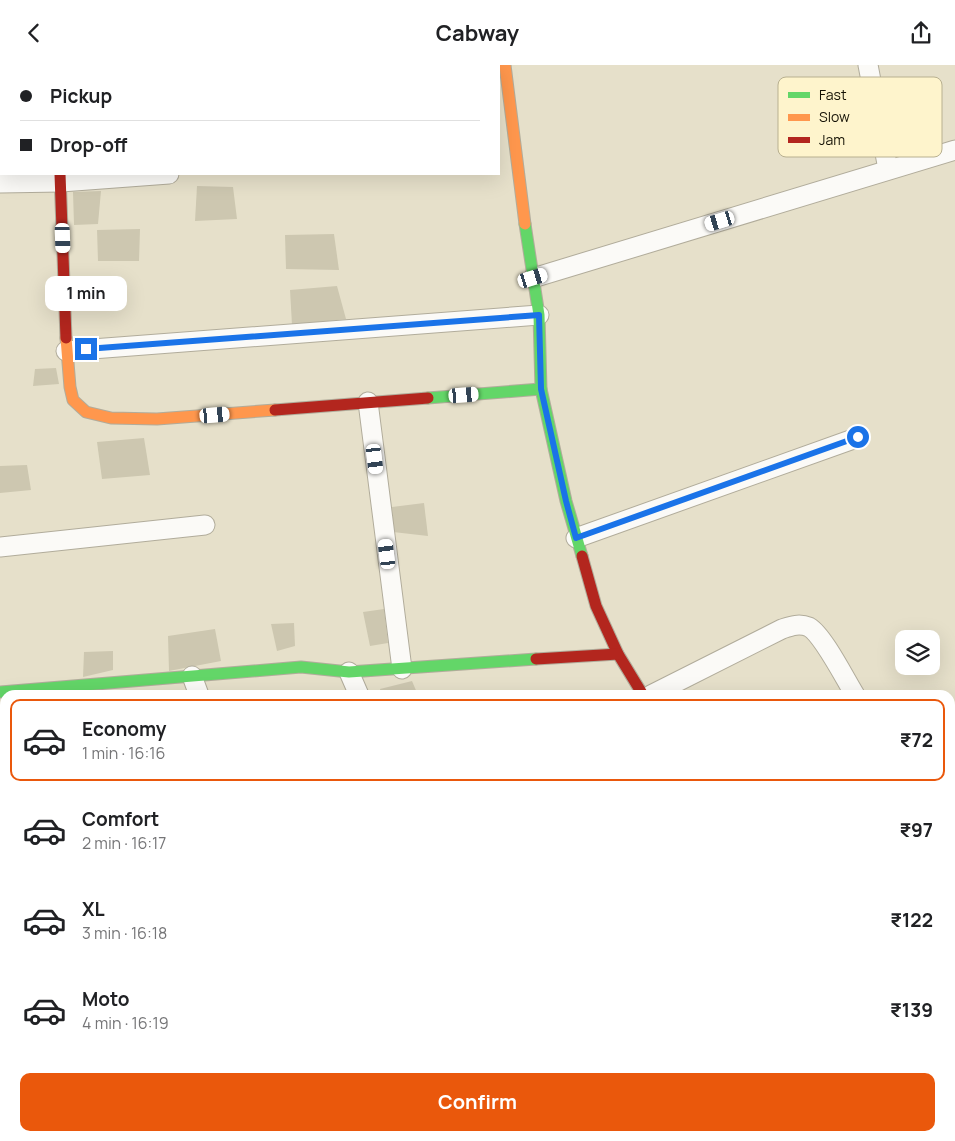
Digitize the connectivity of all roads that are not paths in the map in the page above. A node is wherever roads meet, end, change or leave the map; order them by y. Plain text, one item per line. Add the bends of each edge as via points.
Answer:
1 (505, 65) edge
2 (507, 149) edge
3 (955, 150) edge
4 (942, 154) edge
5 (886, 157) edge
6 (930, 157) edge
7 (888, 169) junction
8 (142, 175) edge
9 (60, 178) edge
10 (0, 183) edge
11 (533, 278) junction
12 (539, 315) junction
13 (66, 351) junction
14 (541, 389) junction
15 (368, 402) junction
16 (858, 437) dead end
17 (205, 525) dead end
18 (576, 538) junction
19 (0, 547) edge
20 (618, 654) junction
21 (402, 669) junction
22 (349, 672) junction
23 (192, 676) junction
24 (132, 688) edge
25 (66, 690) edge
26 (197, 690) edge
27 (357, 690) edge
28 (640, 690) edge
29 (661, 690) edge
30 (852, 690) edge

1 - 2 street
2 - 11 street
3 - 4 street
5 - 7 street
6 - 7 street
7 - 11 street
8 - 9 street
9 - 10 street
9 - 13 street
11 - 12 street
12 - 13 street
12 - 14 street
13 - 15 street via 73,400 86,412 111,418 157,419
14 - 15 street
14 - 18 street
15 - 21 street
16 - 18 street
17 - 19 street
18 - 20 street via 596,606
20 - 21 street
20 - 28 street
21 - 22 street
22 - 23 street via 300,667
22 - 27 street
23 - 24 street
23 - 26 street
24 - 25 street
29 - 30 street via 796,624 808,627 818,635

